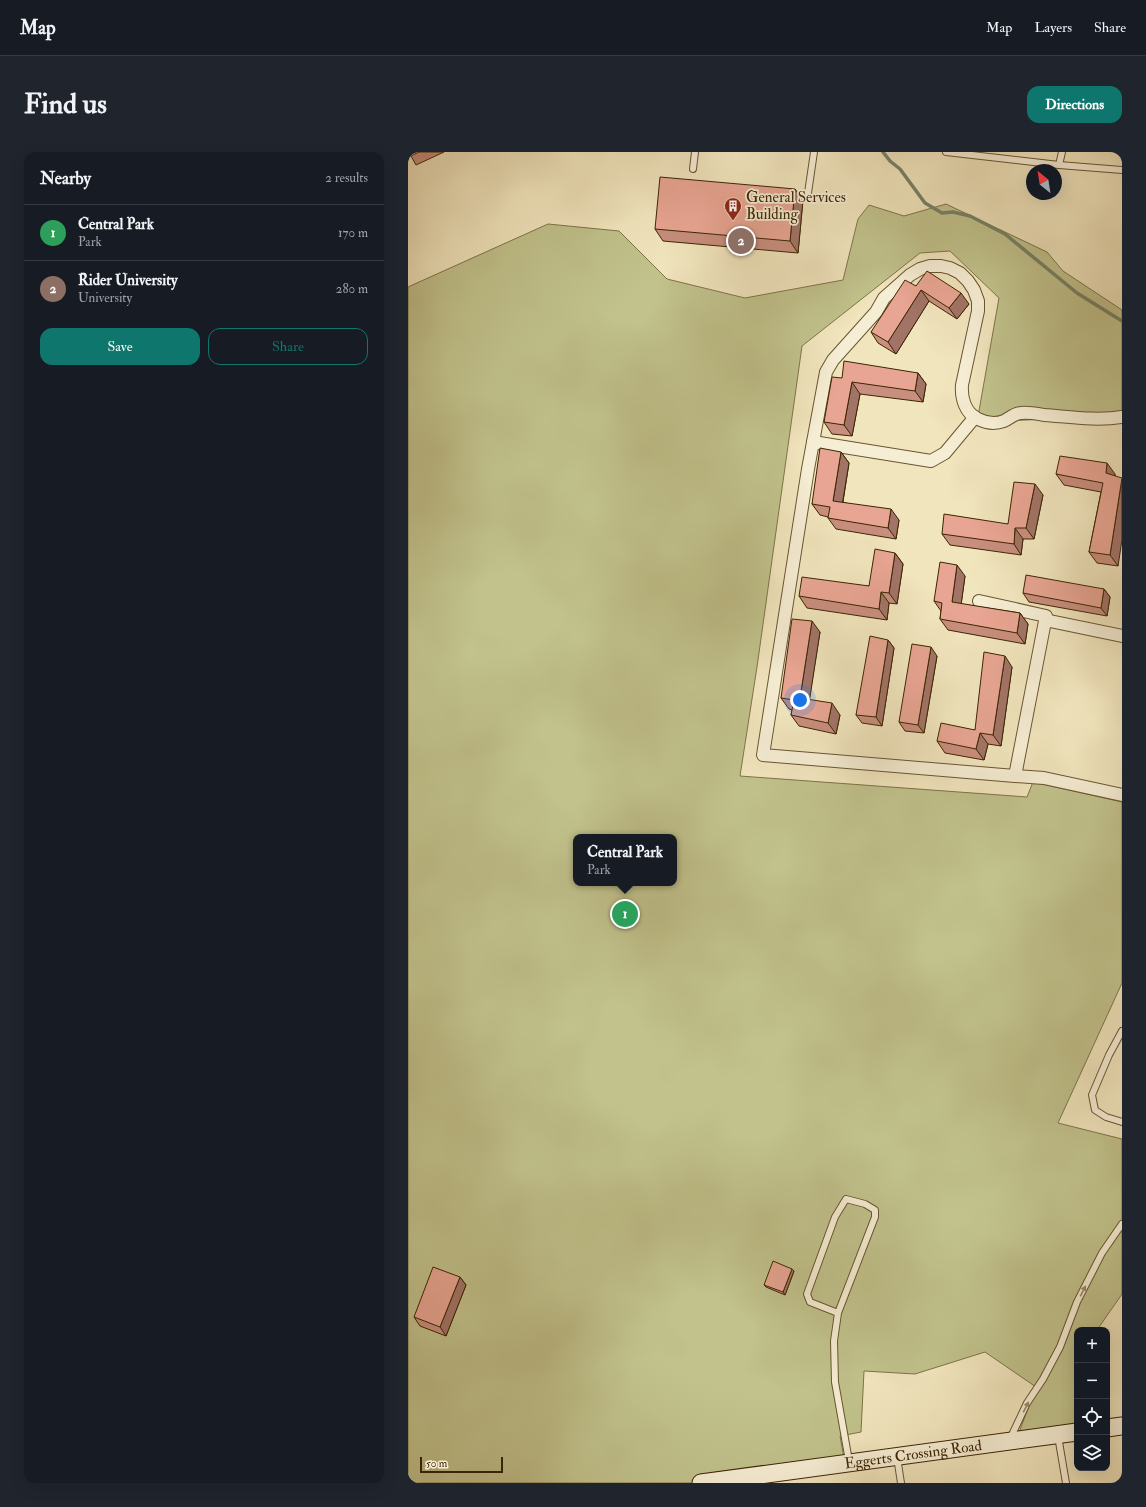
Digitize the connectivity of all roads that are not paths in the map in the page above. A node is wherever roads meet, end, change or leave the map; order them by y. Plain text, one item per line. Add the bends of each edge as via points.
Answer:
1 (695, 152) edge
2 (814, 152) edge
3 (946, 152) edge
4 (1062, 152) edge
5 (1004, 155) edge
6 (1054, 164) edge
7 (1059, 164) edge
8 (1062, 165) edge
9 (693, 169) dead end
10 (1122, 170) edge
11 (808, 193) dead end
12 (975, 417) junction
13 (1122, 417) edge
14 (813, 442) junction
15 (979, 601) dead end
16 (1045, 620) junction
17 (1122, 636) edge
18 (1015, 776) junction
19 (1122, 795) edge
20 (1122, 1031) edge
21 (1122, 1122) edge
22 (1122, 1224) edge
23 (838, 1313) junction
24 (1122, 1426) edge
25 (1110, 1428) edge
26 (1074, 1432) edge
27 (1058, 1435) junction
28 (1009, 1442) junction
29 (897, 1456) junction
30 (849, 1463) junction
31 (702, 1483) edge
32 (901, 1483) edge
33 (1066, 1483) edge

1 - 9 lane
2 - 11 lane
3 - 5 lane
4 - 7 lane
5 - 6 lane
8 - 10 lane
12 - 13 street via 995,423 1021,413 1093,419
12 - 14 street via 945,453 931,461
12 - 14 street via 969,412 961,395 978,301 974,290 960,273 946,267 930,266 910,275 884,298 876,312 833,360 825,378
14 - 18 street via 763,755
15 - 16 street via 1046,616
16 - 17 street
16 - 18 street
18 - 19 street via 1044,778
20 - 21 lane via 1092,1095 1095,1110
28 -> 22 lane via 1027,1403 1060,1347 1077,1302 1102,1253
23 - 23 lane via 875,1217 875,1210 865,1204 846,1199 835,1217 807,1294 810,1302
23 - 30 lane via 834,1341 835,1382
24 - 25 street
26 - 27 street, Eggerts Crossing Road
27 - 28 street, Eggerts Crossing Road
27 - 33 lane
28 - 29 street, Eggerts Crossing Road
29 - 30 street, Eggerts Crossing Road
29 - 32 lane
30 - 31 street, Eggerts Crossing Road

